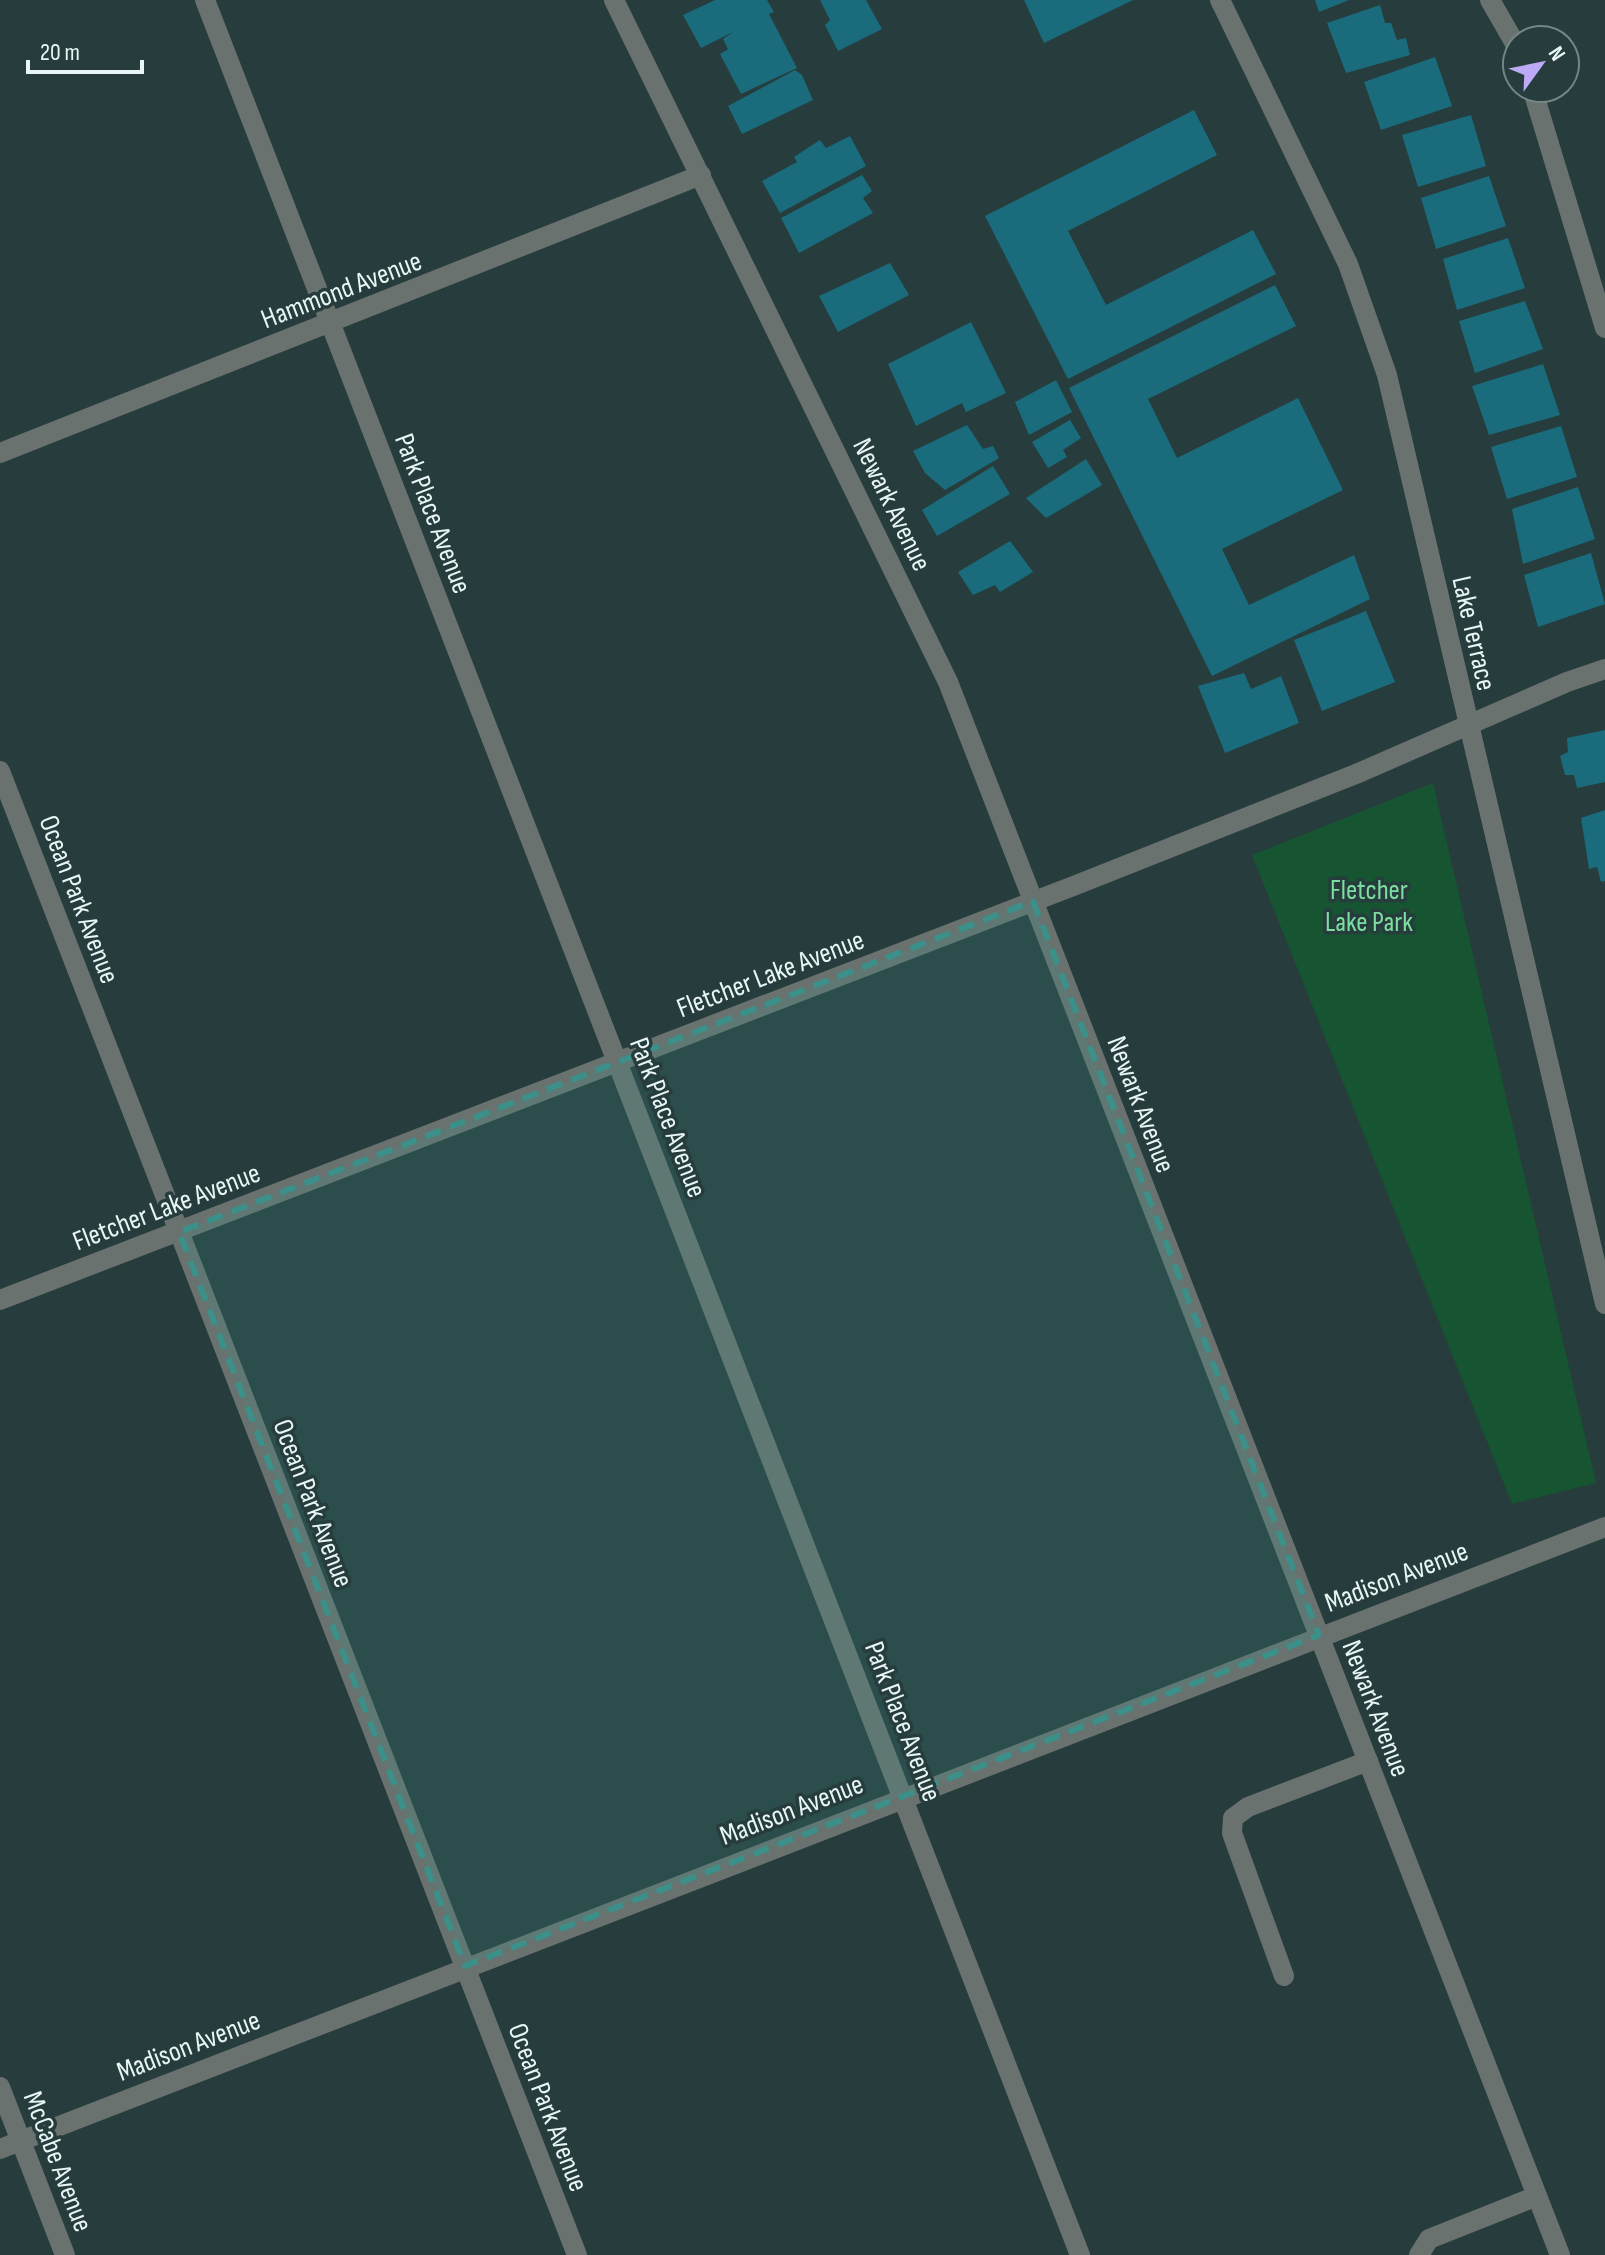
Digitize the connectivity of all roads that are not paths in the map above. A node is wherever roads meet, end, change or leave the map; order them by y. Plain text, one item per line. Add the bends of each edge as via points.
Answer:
1 (205, 0) edge
2 (614, 0) edge
3 (1220, 0) edge
4 (1490, 0) edge
5 (1504, 24) edge
6 (1537, 104) edge
7 (701, 175) junction
8 (331, 323) junction
9 (1605, 328) edge
10 (0, 453) edge
11 (1605, 669) edge
12 (1468, 725) junction
13 (0, 771) edge
14 (1033, 901) junction
15 (617, 1063) junction
16 (179, 1232) junction
17 (0, 1300) edge
18 (1605, 1304) edge
19 (1605, 1527) edge
20 (1319, 1635) junction
21 (1368, 1761) junction
22 (903, 1796) junction
23 (465, 1966) junction
24 (1284, 1976) dead end
25 (0, 2087) edge
26 (21, 2141) junction
27 (0, 2149) edge
28 (1537, 2196) junction
29 (65, 2255) edge
30 (577, 2255) edge
31 (1080, 2255) edge
32 (1419, 2255) edge
33 (1560, 2255) edge

1 - 8 street, Park Place Avenue
2 - 7 street, Newark Avenue
3 - 12 street, Lake Terrace via 1366,308 1387,375
4 - 5 street
6 - 9 street
7 - 8 street, Hammond Avenue
7 - 14 street, Newark Avenue via 948,682
8 - 10 street, Hammond Avenue
8 - 15 street, Park Place Avenue
11 - 12 street, Fletcher Lake Avenue
12 - 14 street, Fletcher Lake Avenue
12 - 18 street, Lake Terrace
13 - 16 street, Ocean Park Avenue
14 - 15 street, Fletcher Lake Avenue
14 - 20 street, Newark Avenue
15 - 16 street, Fletcher Lake Avenue
15 - 22 street, Park Place Avenue
16 - 17 street, Fletcher Lake Avenue
16 - 23 street, Ocean Park Avenue
19 - 20 street, Madison Avenue
20 - 21 street, Newark Avenue
20 - 22 street, Madison Avenue
21 - 24 street via 1248,1807 1233,1818 1232,1833
21 - 28 street, Newark Avenue
22 - 23 street, Madison Avenue
22 - 31 street, Park Place Avenue
23 - 26 street, Madison Avenue
23 - 30 street, Ocean Park Avenue
25 - 26 street, McCabe Avenue
26 - 27 street, Madison Avenue
26 - 29 street, McCabe Avenue
28 - 32 street via 1429,2239
28 - 33 street, Newark Avenue

